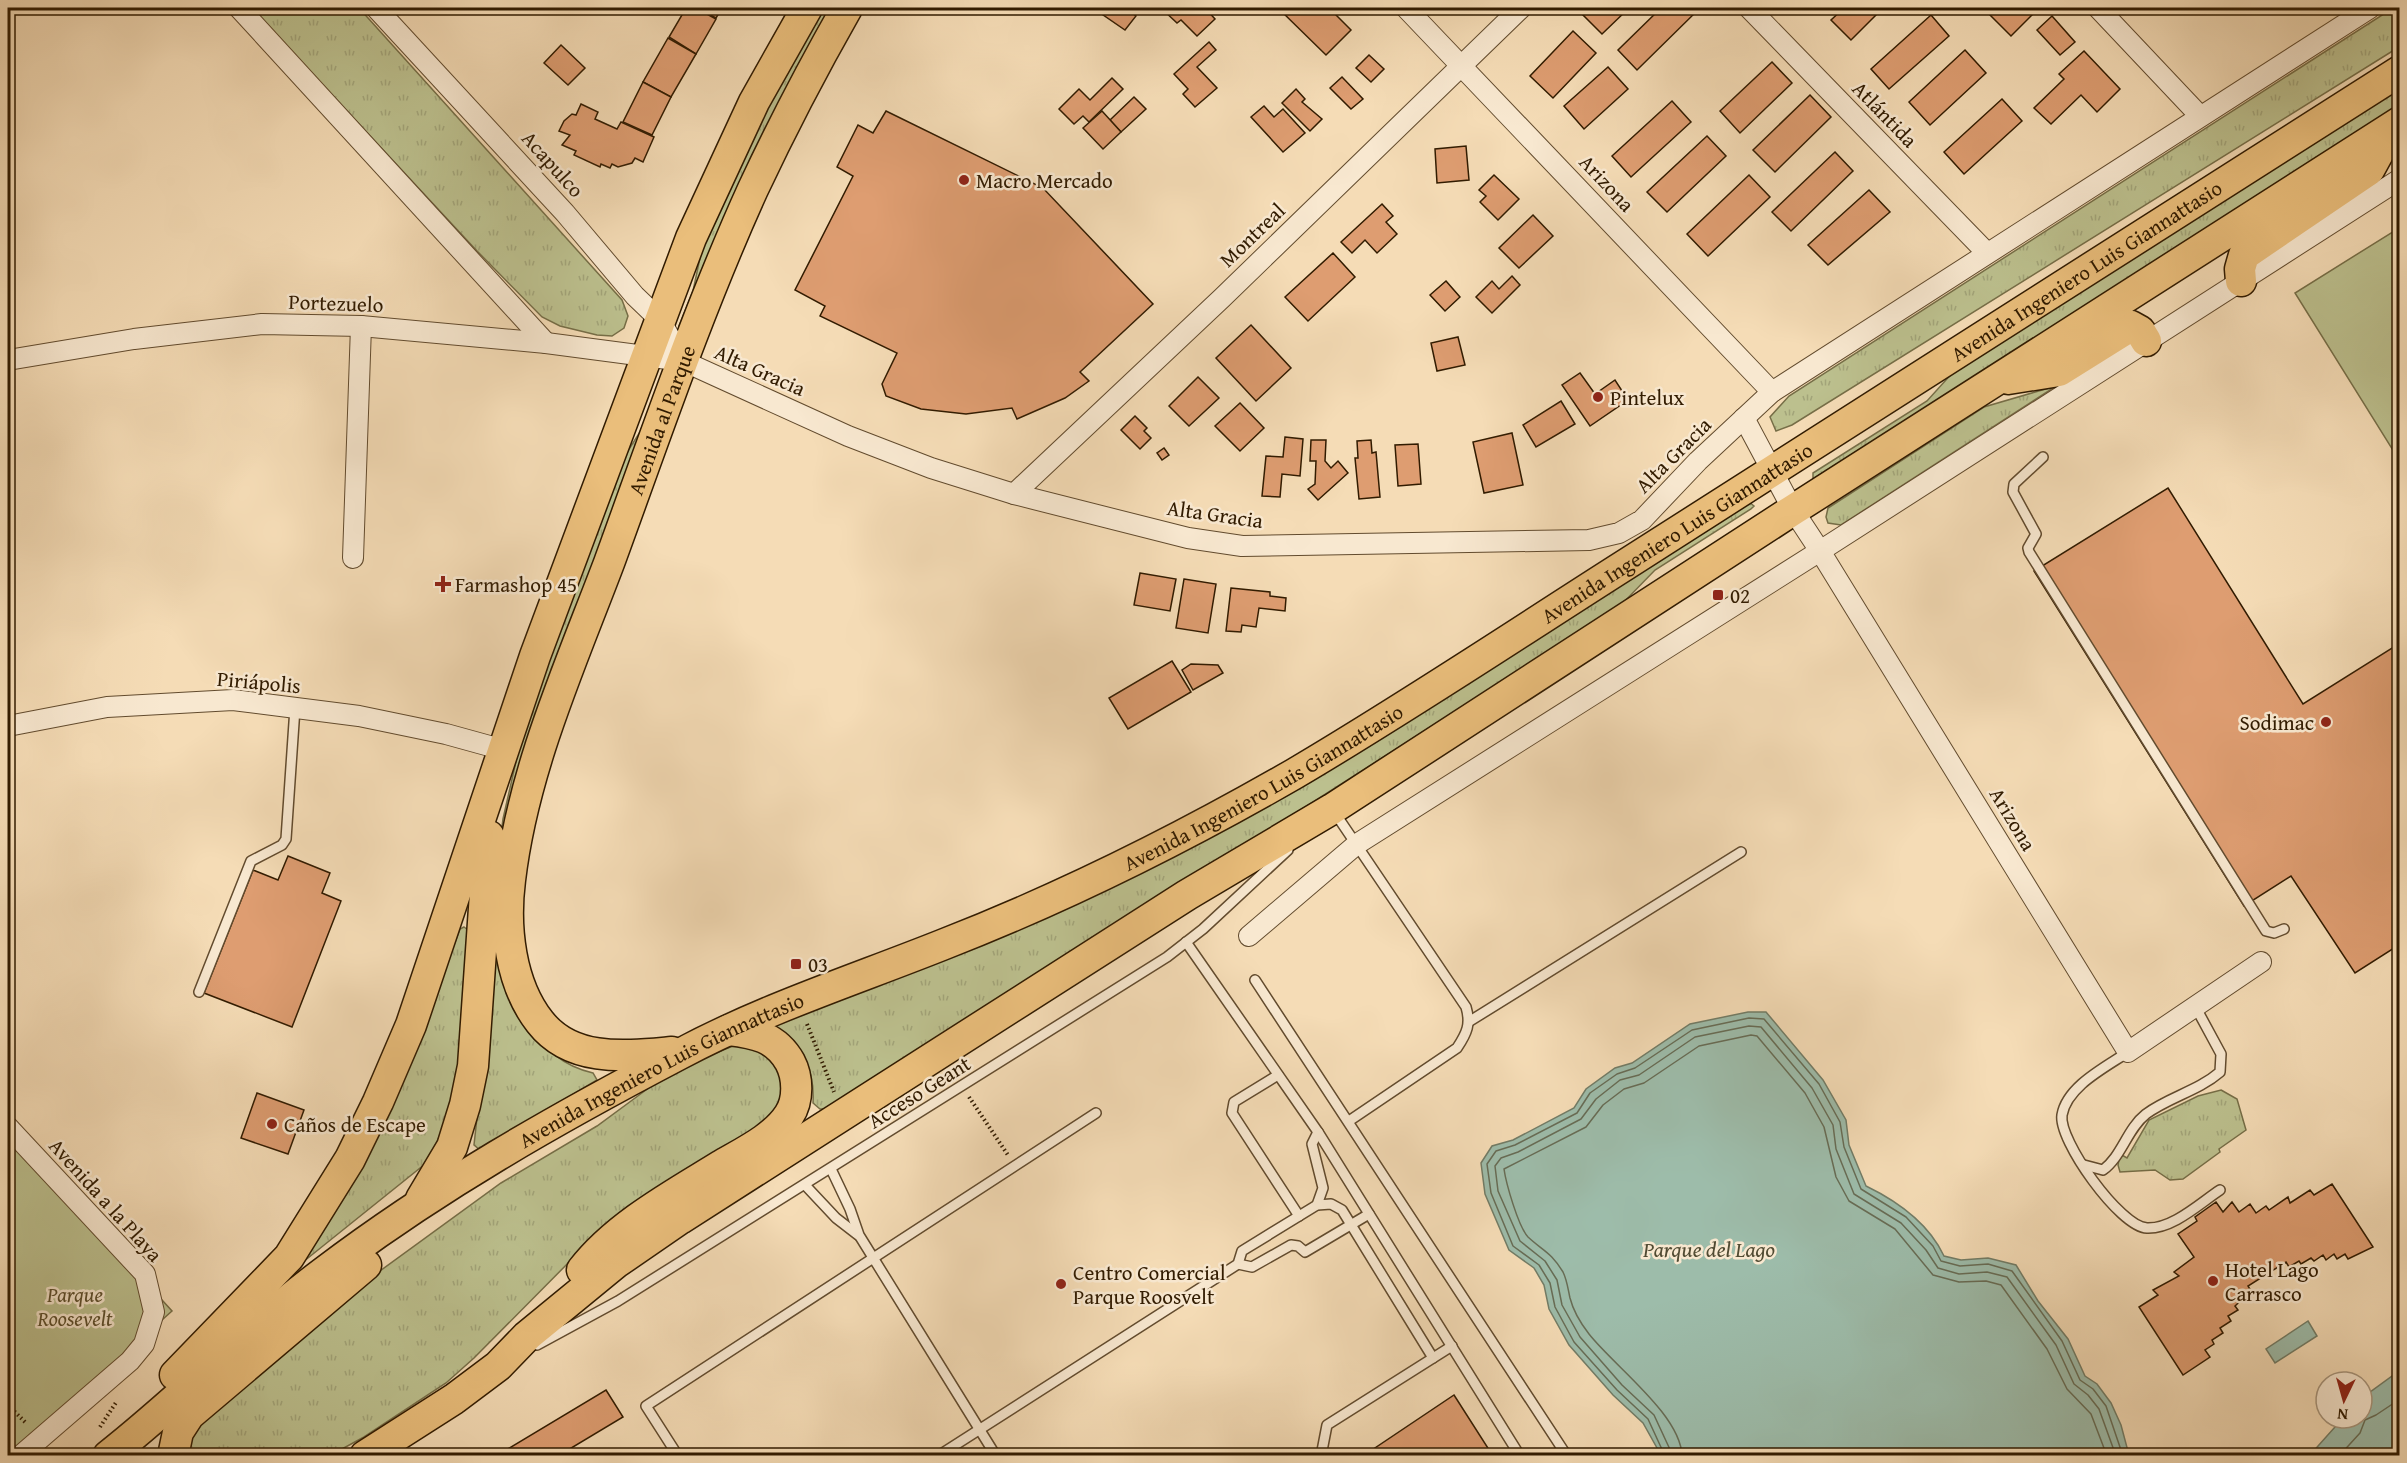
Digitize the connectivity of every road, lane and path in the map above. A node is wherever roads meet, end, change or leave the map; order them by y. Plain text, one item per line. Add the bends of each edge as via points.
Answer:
1 (239, 8) edge
2 (376, 8) edge
3 (807, 8) edge
4 (847, 8) edge
5 (1406, 8) edge
6 (1521, 8) edge
7 (1749, 8) edge
8 (2098, 8) edge
9 (2370, 8) edge
10 (1461, 64) junction
11 (2400, 71) edge
12 (2200, 116) junction
13 (2397, 124) edge
14 (2400, 179) edge
15 (1987, 253) junction
16 (2241, 281) junction
17 (660, 320) junction
18 (361, 326) junction
19 (2146, 341) junction
20 (546, 343) junction
21 (8, 360) edge
22 (664, 360) junction
23 (1996, 381) junction
24 (1772, 392) junction
25 (1744, 418) junction
26 (2043, 457) dead end
27 (1774, 472) junction
28 (1014, 494) junction
29 (1792, 510) junction
30 (1820, 551) junction
31 (354, 558) dead end
32 (296, 708) junction
33 (8, 726) edge
34 (504, 750) junction
35 (1332, 809) junction
36 (1357, 844) junction
37 (1741, 852) dead end
38 (2284, 929) dead end
39 (1250, 936) dead end
40 (1186, 942) junction
41 (2261, 962) dead end
42 (1256, 980) dead end
43 (199, 992) dead end
44 (797, 1000) junction
45 (2195, 1006) junction
46 (1470, 1021) junction
47 (729, 1030) junction
48 (687, 1050) junction
49 (2128, 1052) junction
50 (641, 1075) junction
51 (1278, 1075) junction
52 (962, 1087) junction
53 (1096, 1113) dead end
54 (843, 1117) junction
55 (1349, 1121) junction
56 (8, 1127) edge
57 (1318, 1132) junction
58 (2084, 1165) junction
59 (1016, 1166) junction
60 (831, 1169) junction
61 (805, 1185) junction
62 (2220, 1190) dead end
63 (417, 1204) junction
64 (1317, 1204) junction
65 (1370, 1215) junction
66 (1299, 1216) junction
67 (1351, 1224) junction
68 (859, 1235) junction
69 (379, 1255) junction
70 (873, 1258) junction
71 (1238, 1264) junction
72 (560, 1310) junction
73 (1452, 1346) junction
74 (1433, 1358) junction
75 (498, 1366) junction
76 (120, 1396) dead end
77 (8, 1405) edge
78 (154, 1417) junction
79 (979, 1430) junction
80 (40, 1437) junction
81 (103, 1443) edge
82 (20, 1455) edge
83 (173, 1455) edge
84 (365, 1455) edge
85 (678, 1455) edge
86 (938, 1455) edge
87 (996, 1455) edge
88 (1321, 1455) edge
89 (1520, 1455) edge
90 (1567, 1455) edge

1 - 20 street
2 - 17 street, Acapulco
3 - 17 main road, Avenida al Parque via 720,172
4 - 22 main road, Avenida al Parque
5 - 10 street, Arizona
6 - 10 street, Montreal
7 - 15 street, Atlántida
8 - 12 street
9 - 12 street
10 - 24 street, Arizona
10 - 28 street, Montreal via 1214,306
11 - 27 main road, Avenida Ingeniero Luis Giannattasio
12 - 15 street
13 - 16 main road via 2369,170 2244,255
13 - 23 main road, Avenida Ingeniero Luis Giannattasio
14 - 16 street
15 - 24 street
16 - 19 street
17 - 22 main road, Avenida al Parque
18 - 20 street, Portezuelo
18 - 21 street, Portezuelo via 262,324 134,339
18 - 31 street
19 - 23 main road via 2131,326 2059,371
19 - 30 street
20 - 22 street, Portezuelo
22 - 28 street, Alta Gracia via 931,468
22 - 34 main road, Avenida al Parque via 573,552
22 - 48 main road, Avenida al Parque via 534,770 514,850 508,941 526,999 541,1023 559,1040 601,1055
23 - 29 main road, Avenida Ingeniero Luis Giannattasio
24 - 25 street
25 - 27 street, Arizona
25 - 28 street, Alta Gracia via 1642,520 1619,533 1589,540 1242,546 1188,538
26 - 38 lane via 2014,484 2013,492 2036,534 2029,552 2266,931
27 - 29 street, Arizona
27 - 44 main road, Avenida Ingeniero Luis Giannattasio via 1313,762 1196,828 1006,918
29 - 30 street, Arizona
29 - 35 main road, Avenida Ingeniero Luis Giannattasio
30 - 36 street
30 - 49 street, Arizona
32 - 33 street, Piriápolis via 233,700 107,706
32 - 34 street, Piriápolis via 359,716
32 - 43 lane via 285,839 282,845 251,861
34 - 63 main road via 484,883 473,1066 452,1147
34 - 78 main road via 411,1025 350,1159 289,1257 171,1379
35 - 36 lane
35 - 40 lane, Acceso Geant
35 - 54 main road, Avenida Ingeniero Luis Giannattasio via 1186,895
36 - 39 street
36 - 46 lane via 1466,1007
37 - 46 lane
40 - 51 lane
40 - 52 lane, Acceso Geant
41 - 45 street
42 - 55 lane
44 - 47 main road, Avenida Ingeniero Luis Giannattasio
44 - 54 path
45 - 49 street
45 - 58 lane via 2221,1054 2220,1072 2145,1115 2103,1170
46 - 55 lane via 1457,1048
47 - 48 main road, Avenida Ingeniero Luis Giannattasio
47 - 72 main road via 768,1038 787,1057 796,1083 791,1113 757,1143 615,1236 583,1268
48 - 50 main road, Avenida Ingeniero Luis Giannattasio
49 - 58 lane via 2091,1077 2070,1097 2062,1114 2063,1128
50 - 63 main road, Avenida Ingeniero Luis Giannattasio
50 - 69 main road via 592,1121 432,1217
51 - 57 lane
51 - 66 lane via 1234,1102 1232,1113
52 - 59 path
52 - 60 lane, Acceso Geant
53 - 59 lane
54 - 72 main road, Avenida Ingeniero Luis Giannattasio via 680,1219 616,1263
55 - 90 lane
56 - 80 street, Avenida a la Playa via 145,1274 154,1312 144,1344 130,1361
57 - 64 lane via 1312,1144 1323,1188
57 - 65 lane
58 - 62 lane via 2112,1206 2127,1221 2146,1228 2170,1222
59 - 70 lane
60 - 61 lane, Acceso Geant
60 - 68 lane
61 - 68 lane via 836,1218
61 - 75 lane, Acceso Geant via 618,1300
63 - 69 main road
63 - 78 main road, Avenida Ingeniero Luis Giannattasio via 317,1277
64 - 66 lane
64 - 67 lane via 1331,1204 1342,1210
65 - 67 lane
65 - 73 lane
66 - 71 lane via 1242,1251
67 - 71 lane via 1305,1252 1291,1245 1252,1267
67 - 74 lane
68 - 70 lane
69 - 83 main road via 189,1415 178,1432
70 - 79 lane
70 - 85 lane via 646,1406
71 - 79 lane
72 - 75 main road, Avenida Ingeniero Luis Giannattasio
73 - 74 lane
73 - 89 lane
74 - 88 lane via 1327,1425
75 - 84 main road, Avenida Ingeniero Luis Giannattasio via 410,1429
76 - 81 path
77 - 80 path
78 - 81 main road, Avenida Ingeniero Luis Giannattasio
79 - 86 lane
79 - 87 lane
80 - 82 street

